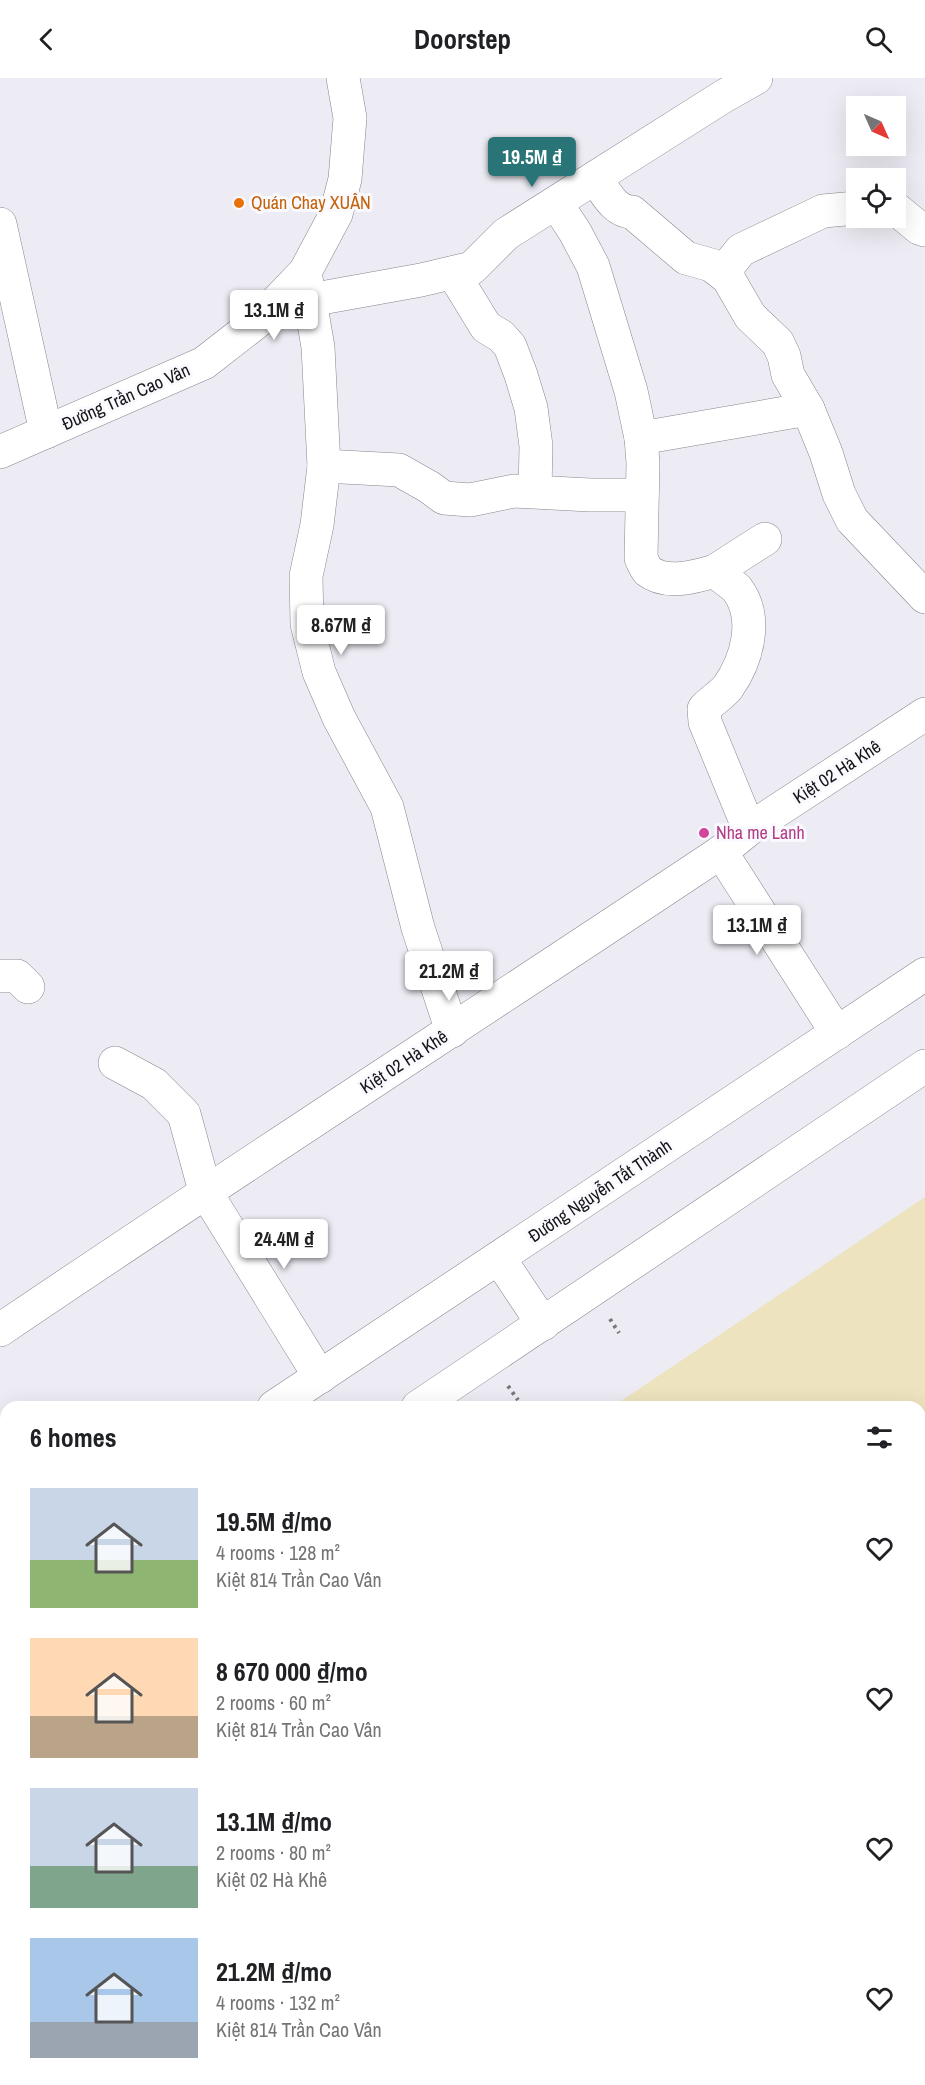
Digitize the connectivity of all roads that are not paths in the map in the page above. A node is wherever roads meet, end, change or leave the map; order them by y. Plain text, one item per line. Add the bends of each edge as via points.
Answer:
1 (343, 78) edge
2 (756, 78) edge
3 (595, 178) junction
4 (556, 203) junction
5 (846, 209) edge
6 (906, 217) edge
7 (0, 224) edge
8 (925, 230) edge
9 (453, 273) junction
10 (728, 278) junction
11 (307, 286) junction
12 (808, 409) junction
13 (46, 432) junction
14 (641, 438) junction
15 (0, 452) edge
16 (324, 466) junction
17 (535, 491) junction
18 (642, 495) junction
19 (765, 539) dead end
20 (715, 571) junction
21 (925, 597) edge
22 (925, 714) edge
23 (749, 830) junction
24 (721, 852) junction
25 (925, 974) edge
26 (452, 1031) junction
27 (837, 1033) junction
28 (115, 1063) dead end
29 (925, 1066) edge
30 (205, 1191) junction
31 (499, 1258) junction
32 (543, 1324) junction
33 (0, 1330) edge
34 (320, 1377) junction
35 (283, 1401) edge
36 (427, 1401) edge

1 - 11 street, Đường Trần Cao Vân via 350,118 345,179 336,214
2 - 3 street
3 - 4 street
3 - 10 street via 618,209 632,212 686,258 711,265
4 - 9 street via 506,234 472,268
4 - 14 street via 593,266 631,391
5 - 10 street via 823,211 741,250 728,266
6 - 8 street
7 - 13 street
9 - 11 street
9 - 17 street via 486,327 510,345 531,408 536,446
10 - 12 street via 750,316 778,344 788,375
11 - 13 street, Đường Trần Cao Vân via 204,363
11 - 16 street via 318,347
12 - 14 street
12 - 21 street via 838,494 852,520
13 - 15 street, Đường Trần Cao Vân
14 - 18 street
16 - 17 street via 399,470 444,498 470,500
16 - 26 street via 306,576 307,624 319,672 331,700 387,807 418,928
17 - 18 street
18 - 20 street via 641,558 647,570 663,578 691,579
19 - 20 street
20 - 23 street via 736,589 746,607 750,636 727,688 704,709 705,722
22 - 23 street, Kiệt 02 Hà Khê
23 - 24 street, Kiệt 02 Hà Khê
24 - 26 street, Kiệt 02 Hà Khê
24 - 27 street
25 - 27 street, Đường Nguyễn Tất Thành
26 - 30 street, Kiệt 02 Hà Khê
27 - 31 street, Đường Nguyễn Tất Thành
28 - 30 street via 154,1084 184,1114
29 - 32 street
30 - 33 street, Kiệt 02 Hà Khê
30 - 34 street
31 - 32 street
31 - 34 street, Đường Nguyễn Tất Thành
32 - 36 street
34 - 35 street, Đường Nguyễn Tất Thành

